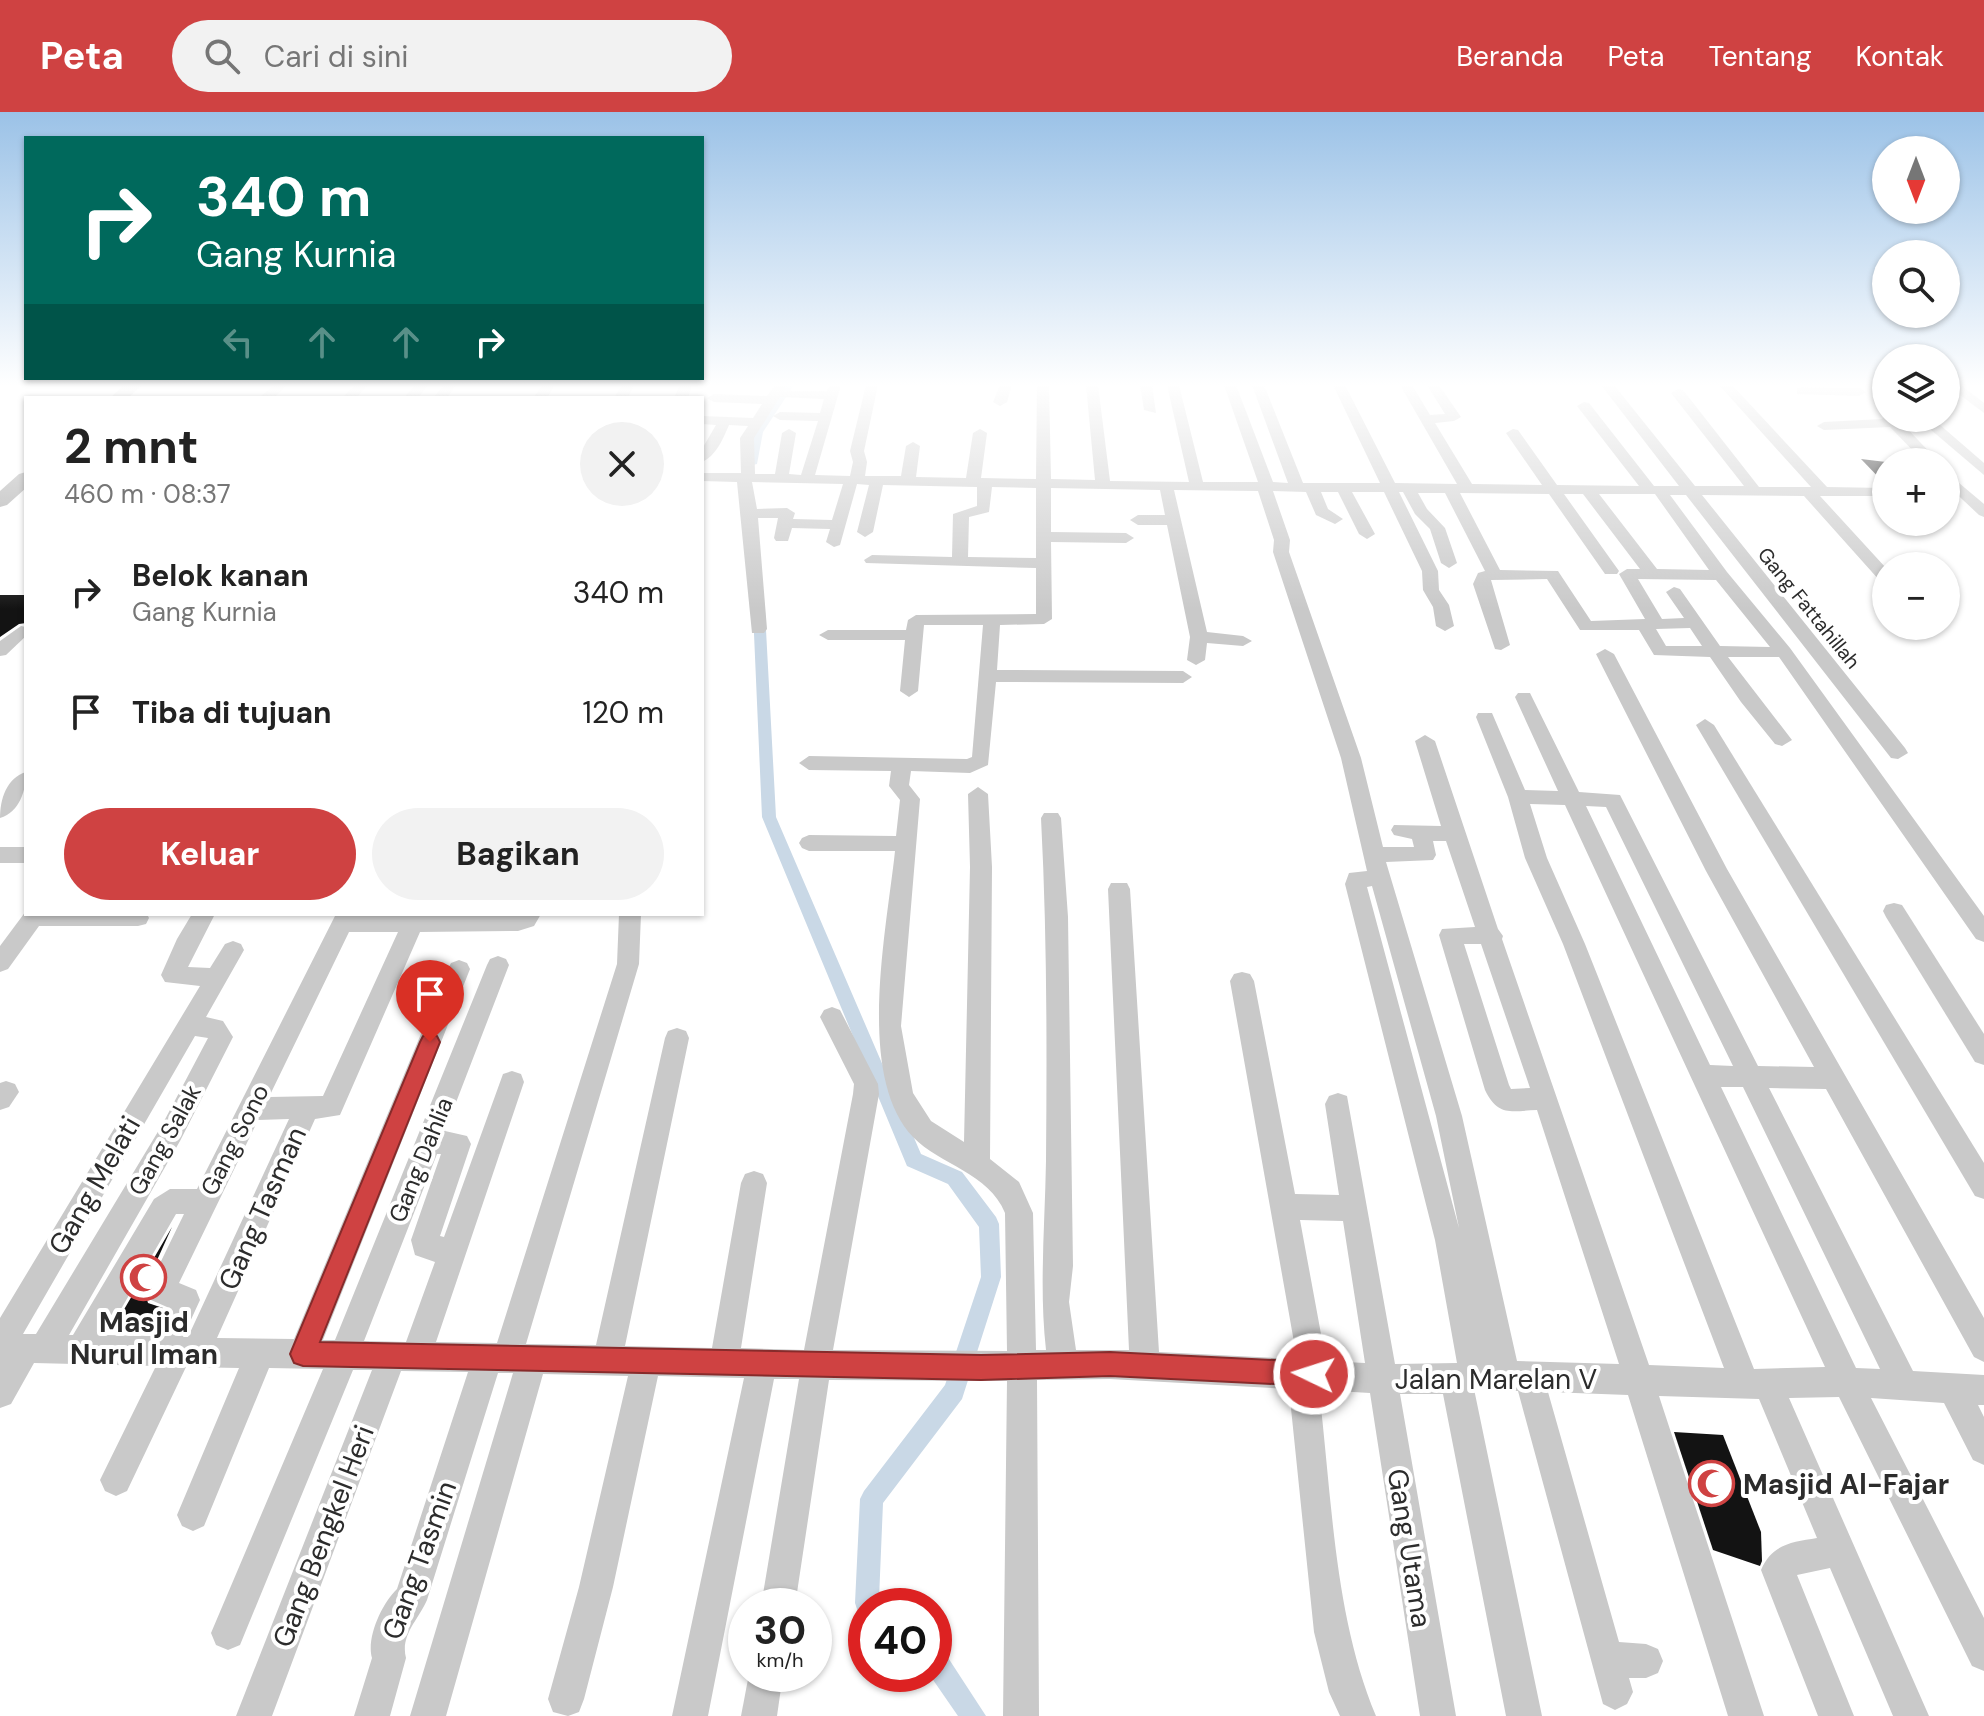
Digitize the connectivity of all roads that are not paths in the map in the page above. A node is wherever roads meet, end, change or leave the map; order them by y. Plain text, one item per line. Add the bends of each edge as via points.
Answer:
1 (749, 460) edge
2 (784, 460) edge
3 (813, 460) edge
4 (859, 460) edge
5 (911, 460) edge
6 (979, 460) edge
7 (1043, 460) edge
8 (1100, 460) edge
9 (1191, 460) edge
10 (1257, 460) edge
11 (1292, 460) edge
12 (1378, 460) edge
13 (1451, 460) edge
14 (1532, 460) edge
15 (1629, 460) edge
16 (1665, 460) edge
17 (1730, 460) edge
18 (1789, 460) edge
19 (704, 477) edge
20 (751, 479) junction
21 (781, 479) junction
22 (807, 479) junction
23 (24, 480) edge
24 (854, 480) junction
25 (877, 480) junction
26 (908, 481) junction
27 (979, 482) junction
28 (1043, 482) junction
29 (1103, 484) junction
30 (704, 486) edge
31 (1166, 486) junction
32 (1197, 486) junction
33 (1266, 486) junction
34 (1304, 486) junction
35 (1342, 486) junction
36 (1391, 486) junction
37 (1408, 487) junction
38 (1450, 488) junction
39 (1467, 488) junction
40 (1553, 489) junction
41 (1587, 489) junction
42 (1654, 489) junction
43 (1687, 489) junction
44 (1754, 490) junction
45 (1815, 491) junction
46 (1872, 492) edge
47 (1960, 492) edge
48 (1984, 492) edge
49 (1960, 496) edge
50 (0, 501) edge
51 (1984, 512) edge
52 (755, 516) junction
53 (1335, 519) dead end
54 (1138, 520) dead end
55 (1174, 520) junction
56 (839, 525) junction
57 (865, 532) dead end
58 (1367, 534) dead end
59 (1044, 537) junction
60 (1126, 538) dead end
61 (834, 542) dead end
62 (872, 560) dead end
63 (1872, 561) edge
64 (960, 562) junction
65 (1043, 563) junction
66 (1449, 563) dead end
67 (1647, 568) junction
68 (1619, 573) junction
69 (1495, 575) junction
70 (1721, 575) junction
71 (1674, 592) dead end
72 (992, 620) junction
73 (1695, 623) junction
74 (1650, 624) junction
75 (1445, 626) dead end
76 (758, 629) dead end
77 (21, 631) dead end
78 (828, 635) dead end
79 (914, 635) junction
80 (1199, 637) junction
81 (1243, 641) dead end
82 (1501, 645) dead end
83 (0, 651) edge
84 (1715, 652) junction
85 (1784, 652) junction
86 (1605, 654) dead end
87 (1196, 660) dead end
88 (989, 676) junction
89 (1183, 677) dead end
90 (909, 691) dead end
91 (1524, 697) dead end
92 (1485, 717) dead end
93 (1705, 725) dead end
94 (1782, 740) dead end
95 (1425, 741) dead end
96 (1898, 753) dead end
97 (809, 763) dead end
98 (902, 763) junction
99 (24, 782) edge
100 (978, 794) dead end
101 (1518, 797) junction
102 (1574, 799) junction
103 (0, 811) edge
104 (1051, 818) dead end
105 (1454, 834) junction
106 (809, 843) dead end
107 (905, 844) junction
108 (0, 855) edge
109 (24, 855) edge
110 (1377, 866) junction
111 (1119, 889) dead end
112 (1894, 911) dead end
113 (35, 916) edge
114 (203, 916) edge
115 (529, 916) edge
116 (630, 916) edge
117 (138, 918) dead end
118 (345, 919) edge
119 (413, 923) junction
120 (1984, 933) edge
121 (1492, 936) junction
122 (233, 950) dead end
123 (0, 963) edge
124 (498, 965) dead end
125 (459, 969) dead end
126 (216, 978) junction
127 (1242, 981) dead end
128 (832, 1017) dead end
129 (189, 1025) junction
130 (677, 1038) dead end
131 (1984, 1055) edge
132 (1703, 1076) junction
133 (1751, 1078) junction
134 (1833, 1078) junction
135 (512, 1082) dead end
136 (1546, 1099) junction
137 (1338, 1104) dead end
138 (307, 1108) junction
139 (251, 1109) junction
140 (428, 1141) junction
141 (977, 1164) junction
142 (754, 1183) dead end
143 (1984, 1187) edge
144 (204, 1201) junction
145 (1283, 1207) junction
146 (1355, 1208) junction
147 (452, 1253) junction
148 (1984, 1347) edge
149 (17, 1348) edge
150 (81, 1350) junction
151 (178, 1352) junction
152 (260, 1354) junction
153 (303, 1354) junction
154 (344, 1355) junction
155 (404, 1356) junction
156 (509, 1358) junction
157 (607, 1360) junction
158 (646, 1362) junction
159 (724, 1362) junction
160 (762, 1363) junction
161 (816, 1364) junction
162 (1063, 1364) junction
163 (1145, 1365) junction
164 (1022, 1366) junction
165 (1308, 1373) junction
166 (1517, 1375) junction
167 (1464, 1376) junction
168 (1383, 1379) junction
169 (1640, 1380) junction
170 (1847, 1382) junction
171 (1756, 1384) junction
172 (1904, 1385) junction
173 (1953, 1388) junction
174 (1984, 1390) edge
175 (0, 1393) edge
176 (1984, 1449) edge
177 (116, 1480) dead end
178 (193, 1515) dead end
179 (1840, 1550) junction
180 (781, 1588) edge
181 (228, 1633) dead end
182 (1984, 1654) edge
183 (1646, 1661) dead end
184 (763, 1692) edge
185 (566, 1699) dead end
186 (254, 1716) edge
187 (372, 1716) edge
188 (428, 1716) edge
189 (690, 1716) edge
190 (759, 1716) edge
191 (1021, 1716) edge
192 (1358, 1716) edge
193 (1438, 1716) edge
194 (1524, 1716) edge
195 (1746, 1716) edge
196 (1836, 1716) edge
197 (1911, 1716) edge

1 - 20 street
2 - 21 street
3 - 22 street
4 - 24 street
5 - 26 street
6 - 27 street
7 - 28 street
8 - 29 street
9 - 32 street
10 - 33 street
11 - 34 street
12 - 36 street
13 - 39 street
14 - 40 street
15 - 42 street
16 - 43 street, Gang Fattahillah
17 - 44 street
18 - 45 street
19 - 20 street
20 - 21 street
20 - 30 street
20 - 52 street
21 - 22 street
22 - 24 street
23 - 50 main road
24 - 25 street
24 - 56 street
25 - 26 street
25 - 57 street
26 - 27 street
27 - 28 street
27 - 64 street via 984,509 961,514
28 - 29 street
28 - 59 street
29 - 31 street
31 - 32 street
31 - 55 street
32 - 33 street
33 - 34 street
33 - 110 street via 1284,561 1351,758
34 - 35 street
34 - 53 street via 1321,512
35 - 36 street
35 - 58 street
36 - 37 street
36 - 75 street via 1430,571
37 - 38 street
37 - 66 street via 1420,511 1437,528
38 - 39 street
38 - 69 street
39 - 40 street
40 - 41 street
40 - 68 street
41 - 42 street
41 - 67 street
42 - 43 street
42 - 70 street
43 - 44 street
43 - 96 street, Gang Fattahillah
44 - 45 street
45 - 46 street
45 - 63 street
47 - 48 street
49 - 51 street
52 - 56 street via 787,513 784,530
52 - 76 street
54 - 55 street
55 - 80 street
56 - 61 street
59 - 60 street
59 - 65 street
62 - 64 street
64 - 65 street
65 - 72 street via 1044,619
67 - 68 street
67 - 70 street
68 - 74 street via 1643,601
69 - 74 street via 1552,574 1586,626
69 - 82 street via 1484,576 1481,584
70 - 85 street
71 - 73 street
72 - 79 street via 916,620
72 - 88 street
73 - 74 street
73 - 84 street
74 - 84 street via 1660,651
77 - 83 street
78 - 79 street
79 - 90 street
80 - 81 street
80 - 87 street
84 - 85 street
84 - 94 street
85 - 120 street
86 - 134 street via 1717,871
88 - 89 street
88 - 98 street via 979,763
91 - 102 street
92 - 101 street
93 - 143 street
95 - 105 street
97 - 98 street
98 - 107 street via 899,786 910,799
99 - 103 street
100 - 141 street
101 - 102 street
101 - 171 street via 1536,858
102 - 132 street
102 - 133 street via 1613,800
104 - 162 street via 1059,1114 1055,1302
105 - 110 street via 1411,832 1426,855
105 - 121 street
106 - 107 street
107 - 141 street via 889,1026 897,1084 922,1129
108 - 109 street
110 - 166 street
110 - 167 street via 1356,884 1449,1240
111 - 163 street
112 - 131 street
113 - 117 street
113 - 123 street
114 - 126 street via 173,975
115 - 119 street via 518,922
116 - 156 street via 628,964
118 - 119 street
118 - 139 street, Gang Sono
119 - 138 street via 331,1107
121 - 136 street
121 - 136 street via 1450,935 1498,1090 1505,1100
122 - 126 street
124 - 140 street, Gang Dahlia
125 - 153 street
126 - 129 street
127 - 145 street
128 - 161 street via 866,1084 866,1094
129 - 149 street, Gang Melati
129 - 149 street, Gang Salak via 215,1028 221,1037 171,1133
130 - 157 street
132 - 133 street
132 - 170 street
133 - 134 street
133 - 172 street
134 - 148 street
135 - 147 street, Gang Bengkel Heri
136 - 169 street
137 - 146 street, Gang Utama
138 - 139 street
138 - 151 street, Gang Tasman
139 - 144 street, Gang Sono
140 - 147 street via 458,1144 425,1240 425,1246
140 - 154 street, Gang Dahlia
141 - 164 street via 1010,1191 1019,1213
142 - 159 street
144 - 150 street via 170,1202 164,1208
144 - 151 street, Gang Sono via 161,1290 186,1300
145 - 146 street
145 - 165 street
146 - 168 street, Gang Utama
147 - 155 street, Gang Bengkel Heri
149 - 150 street, Jalan Marelan V
149 - 175 street
150 - 151 street, Jalan Marelan V
151 - 152 street, Jalan Marelan V
151 - 177 street
152 - 153 street, Jalan Marelan V
152 - 178 street
153 - 154 street, Jalan Marelan V
154 - 155 street, Jalan Marelan V
154 - 181 street, Gang Dahlia
155 - 156 street, Jalan Marelan V
155 - 186 street, Gang Bengkel Heri
156 - 157 street, Jalan Marelan V
156 - 187 street, Gang Tasmin via 410,1600 398,1611
156 - 188 street
157 - 158 street, Jalan Marelan V
158 - 159 street, Jalan Marelan V
158 - 185 street
159 - 160 street, Jalan Marelan V
160 - 161 street, Jalan Marelan V
160 - 189 street
161 - 164 street, Jalan Marelan V
161 - 180 street
162 - 163 street, Jalan Marelan V
162 - 164 street, Jalan Marelan V
163 - 165 street, Jalan Marelan V
164 - 191 street
165 - 168 street, Jalan Marelan V
165 - 192 street via 1331,1632
166 - 167 street, Jalan Marelan V
166 - 169 street, Jalan Marelan V
166 - 183 street via 1611,1676
167 - 168 street, Jalan Marelan V
167 - 194 street
168 - 193 street, Gang Utama
169 - 171 street, Jalan Marelan V
169 - 195 street
170 - 171 street, Jalan Marelan V
170 - 172 street, Jalan Marelan V
170 - 182 street
171 - 179 street
172 - 173 street, Jalan Marelan V
173 - 174 street, Jalan Marelan V
173 - 176 street
179 - 196 street via 1789,1559 1778,1570
179 - 197 street
184 - 190 street

